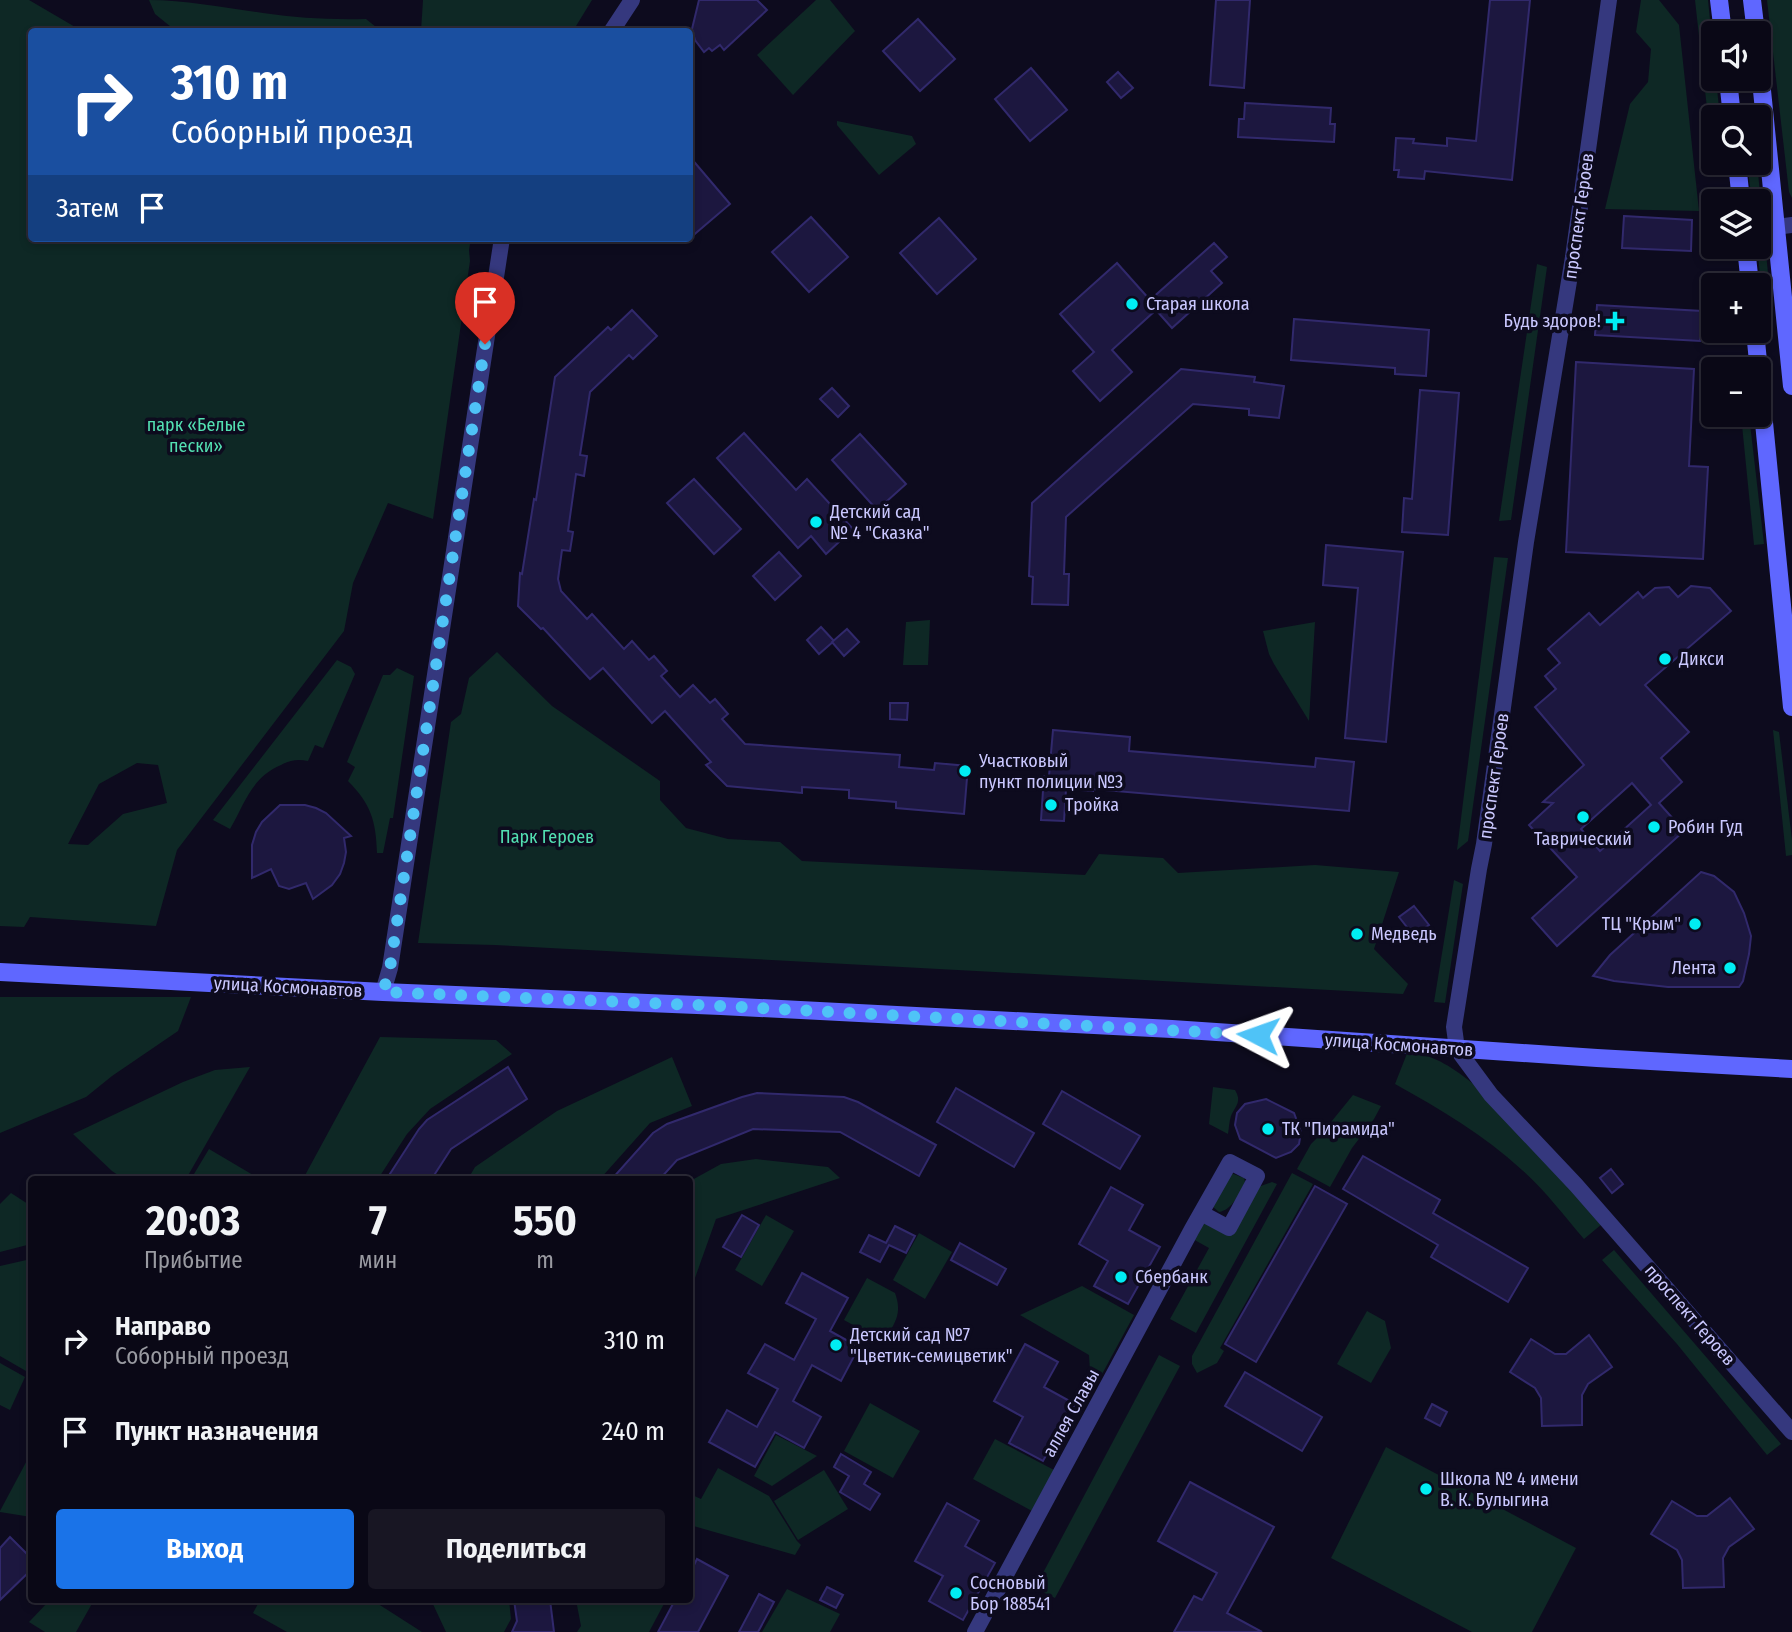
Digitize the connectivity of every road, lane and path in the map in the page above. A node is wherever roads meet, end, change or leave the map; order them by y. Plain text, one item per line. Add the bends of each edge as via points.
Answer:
1 (632, 0) edge
2 (1609, 0) edge
3 (1719, 0) edge
4 (1752, 0) edge
5 (1722, 21) edge
6 (1755, 21) edge
7 (614, 28) edge
8 (1764, 91) edge
9 (1784, 226) edge
10 (501, 242) edge
11 (1756, 343) edge
12 (1792, 386) edge
13 (1792, 708) edge
14 (0, 972) edge
15 (383, 992) junction
16 (1457, 1049) junction
17 (1792, 1069) edge
18 (1201, 1213) dead end
19 (1792, 1432) edge
20 (975, 1632) edge

1 - 7 street
2 - 16 street, проспект Героев via 1456,1012
3 - 5 street
4 - 6 street
8 - 9 street
9 - 12 street
10 - 15 street
11 - 13 street
14 - 15 street, улица Космонавтов
15 - 16 street, улица Космонавтов via 1160,1029
16 - 17 street, улица Космонавтов
16 - 19 street, проспект Героев via 1491,1095
18 - 20 street, аллея Славы

